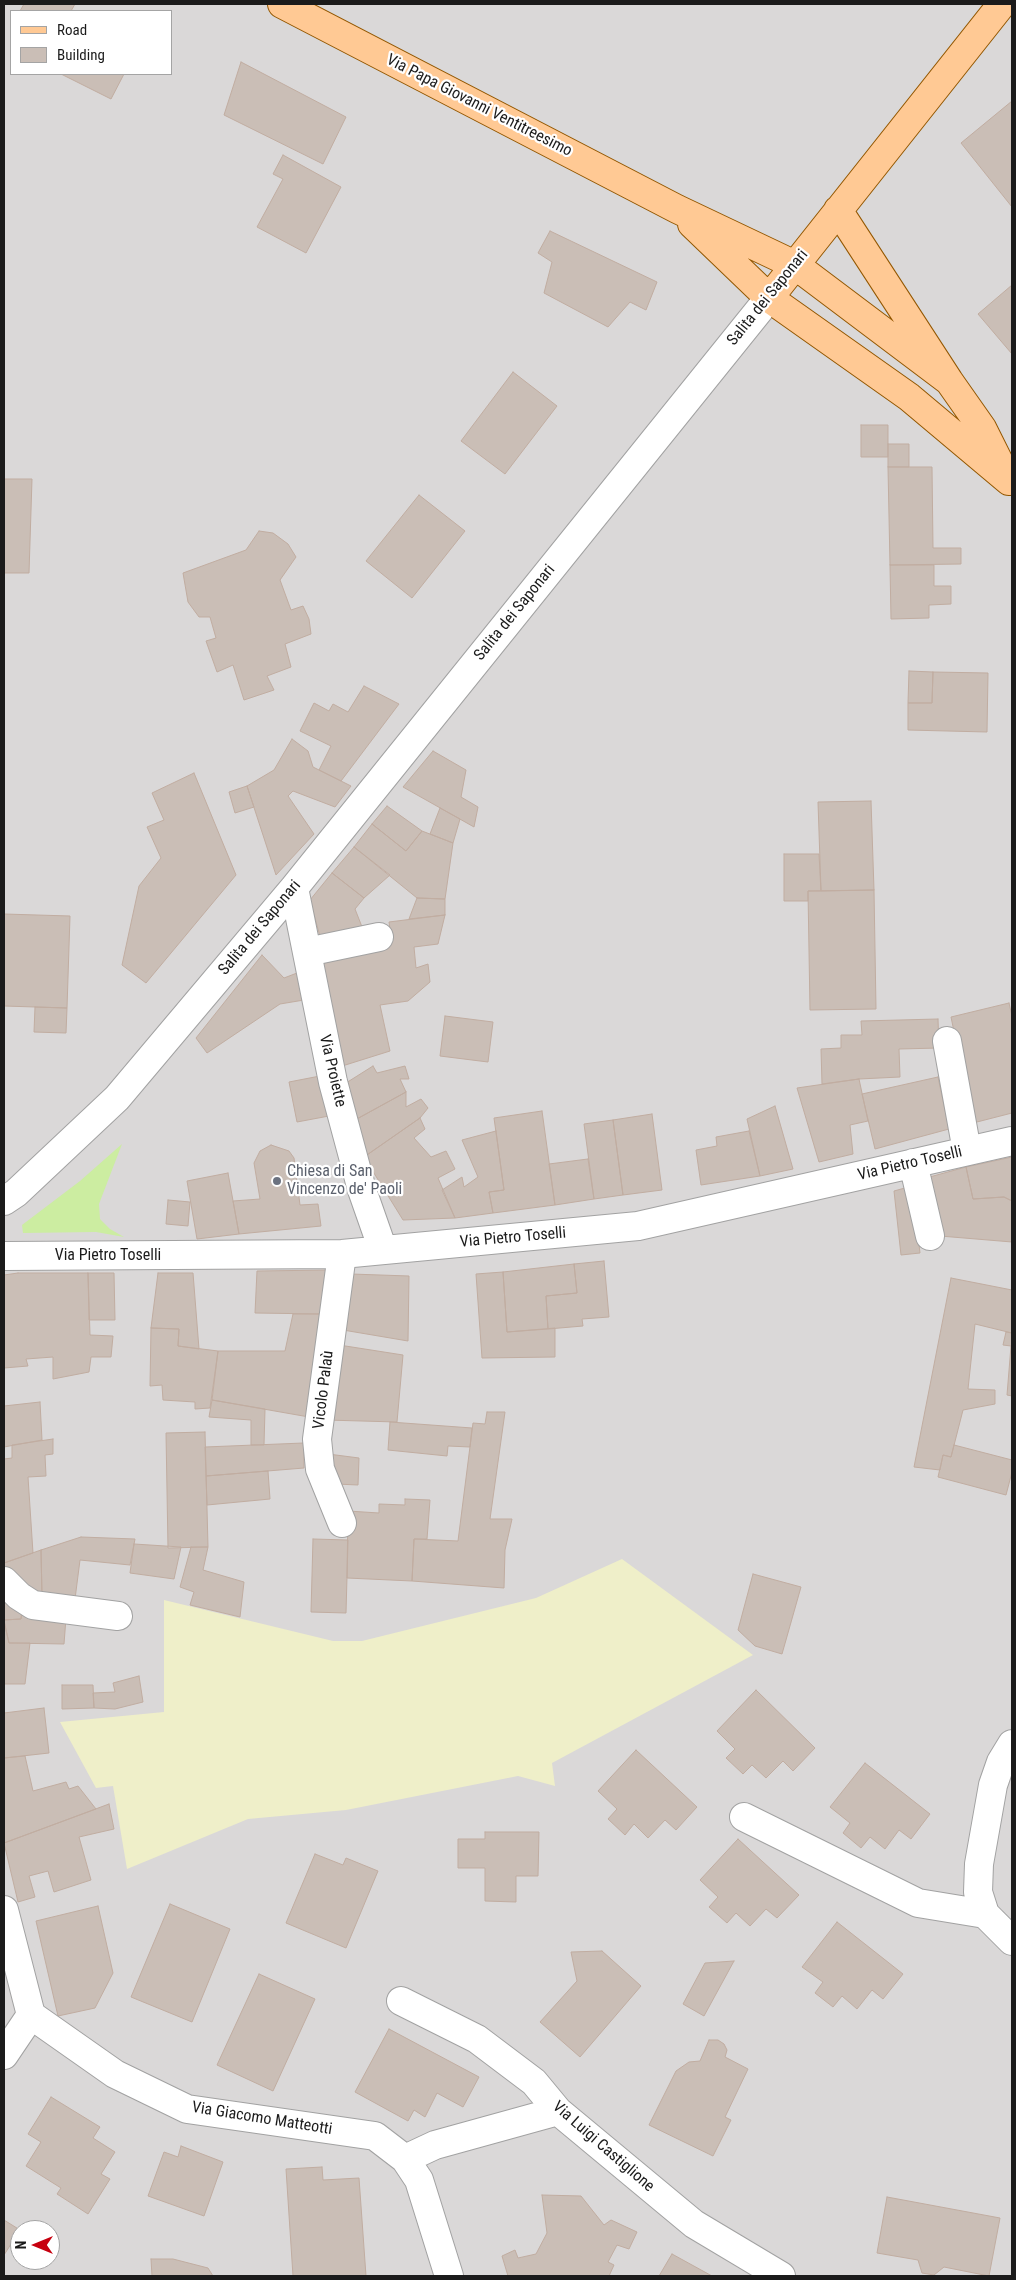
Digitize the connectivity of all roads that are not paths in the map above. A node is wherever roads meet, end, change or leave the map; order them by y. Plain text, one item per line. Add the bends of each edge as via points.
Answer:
1 (282, 4) edge
2 (1001, 4) edge
3 (677, 209) junction
4 (838, 210) junction
5 (795, 265) junction
6 (769, 298) junction
7 (949, 381) junction
8 (1010, 486) edge
9 (294, 888) junction
10 (379, 937) dead end
11 (307, 952) junction
12 (947, 1041) dead end
13 (1012, 1141) edge
14 (967, 1151) junction
15 (913, 1164) junction
16 (4, 1201) edge
17 (930, 1236) dead end
18 (383, 1250) junction
19 (342, 1254) junction
20 (4, 1256) edge
21 (342, 1523) dead end
22 (4, 1581) edge
23 (118, 1616) dead end
24 (1012, 1744) edge
25 (744, 1817) dead end
26 (4, 1910) edge
27 (985, 1914) junction
28 (1012, 1941) edge
29 (401, 2001) dead end
30 (31, 2015) junction
31 (4, 2055) edge
32 (558, 2111) junction
33 (404, 2159) junction
34 (449, 2276) edge
35 (781, 2276) edge

1 - 3 main road, Via Papa Giovanni Ventitreesimo
2 - 4 main road, Salita dei Saponari
3 - 5 main road
3 - 6 main road
4 - 5 main road, Salita dei Saponari
4 - 7 main road
5 - 6 main road, Salita dei Saponari
5 - 7 main road
6 - 8 main road via 909,397
6 - 9 street, Salita dei Saponari
7 - 8 main road via 982,428
9 - 11 street, Via Proiette
9 - 16 street, Salita dei Saponari via 117,1098
10 - 11 street
11 - 18 street, Via Proiette via 333,1082 362,1190
12 - 14 street
13 - 14 street, Via Pietro Toselli
14 - 15 street, Via Pietro Toselli
15 - 17 street
15 - 18 street, Via Pietro Toselli via 638,1226
18 - 19 street, Via Pietro Toselli
19 - 20 street, Via Pietro Toselli
19 - 21 street, Vicolo Palaù via 317,1439 320,1469
22 - 23 street via 32,1605
24 - 27 street via 993,1785 979,1864 978,1892
25 - 27 street via 918,1903
26 - 30 street
27 - 28 street
29 - 32 street, Via Luigi Castiglione via 477,2039 534,2082
30 - 31 street
30 - 33 street, Via Giacomo Matteotti via 115,2074 187,2109 375,2136
32 - 33 street via 435,2146
32 - 35 street, Via Luigi Castiglione via 694,2224
33 - 34 street, Via Giacomo Matteotti via 419,2180

